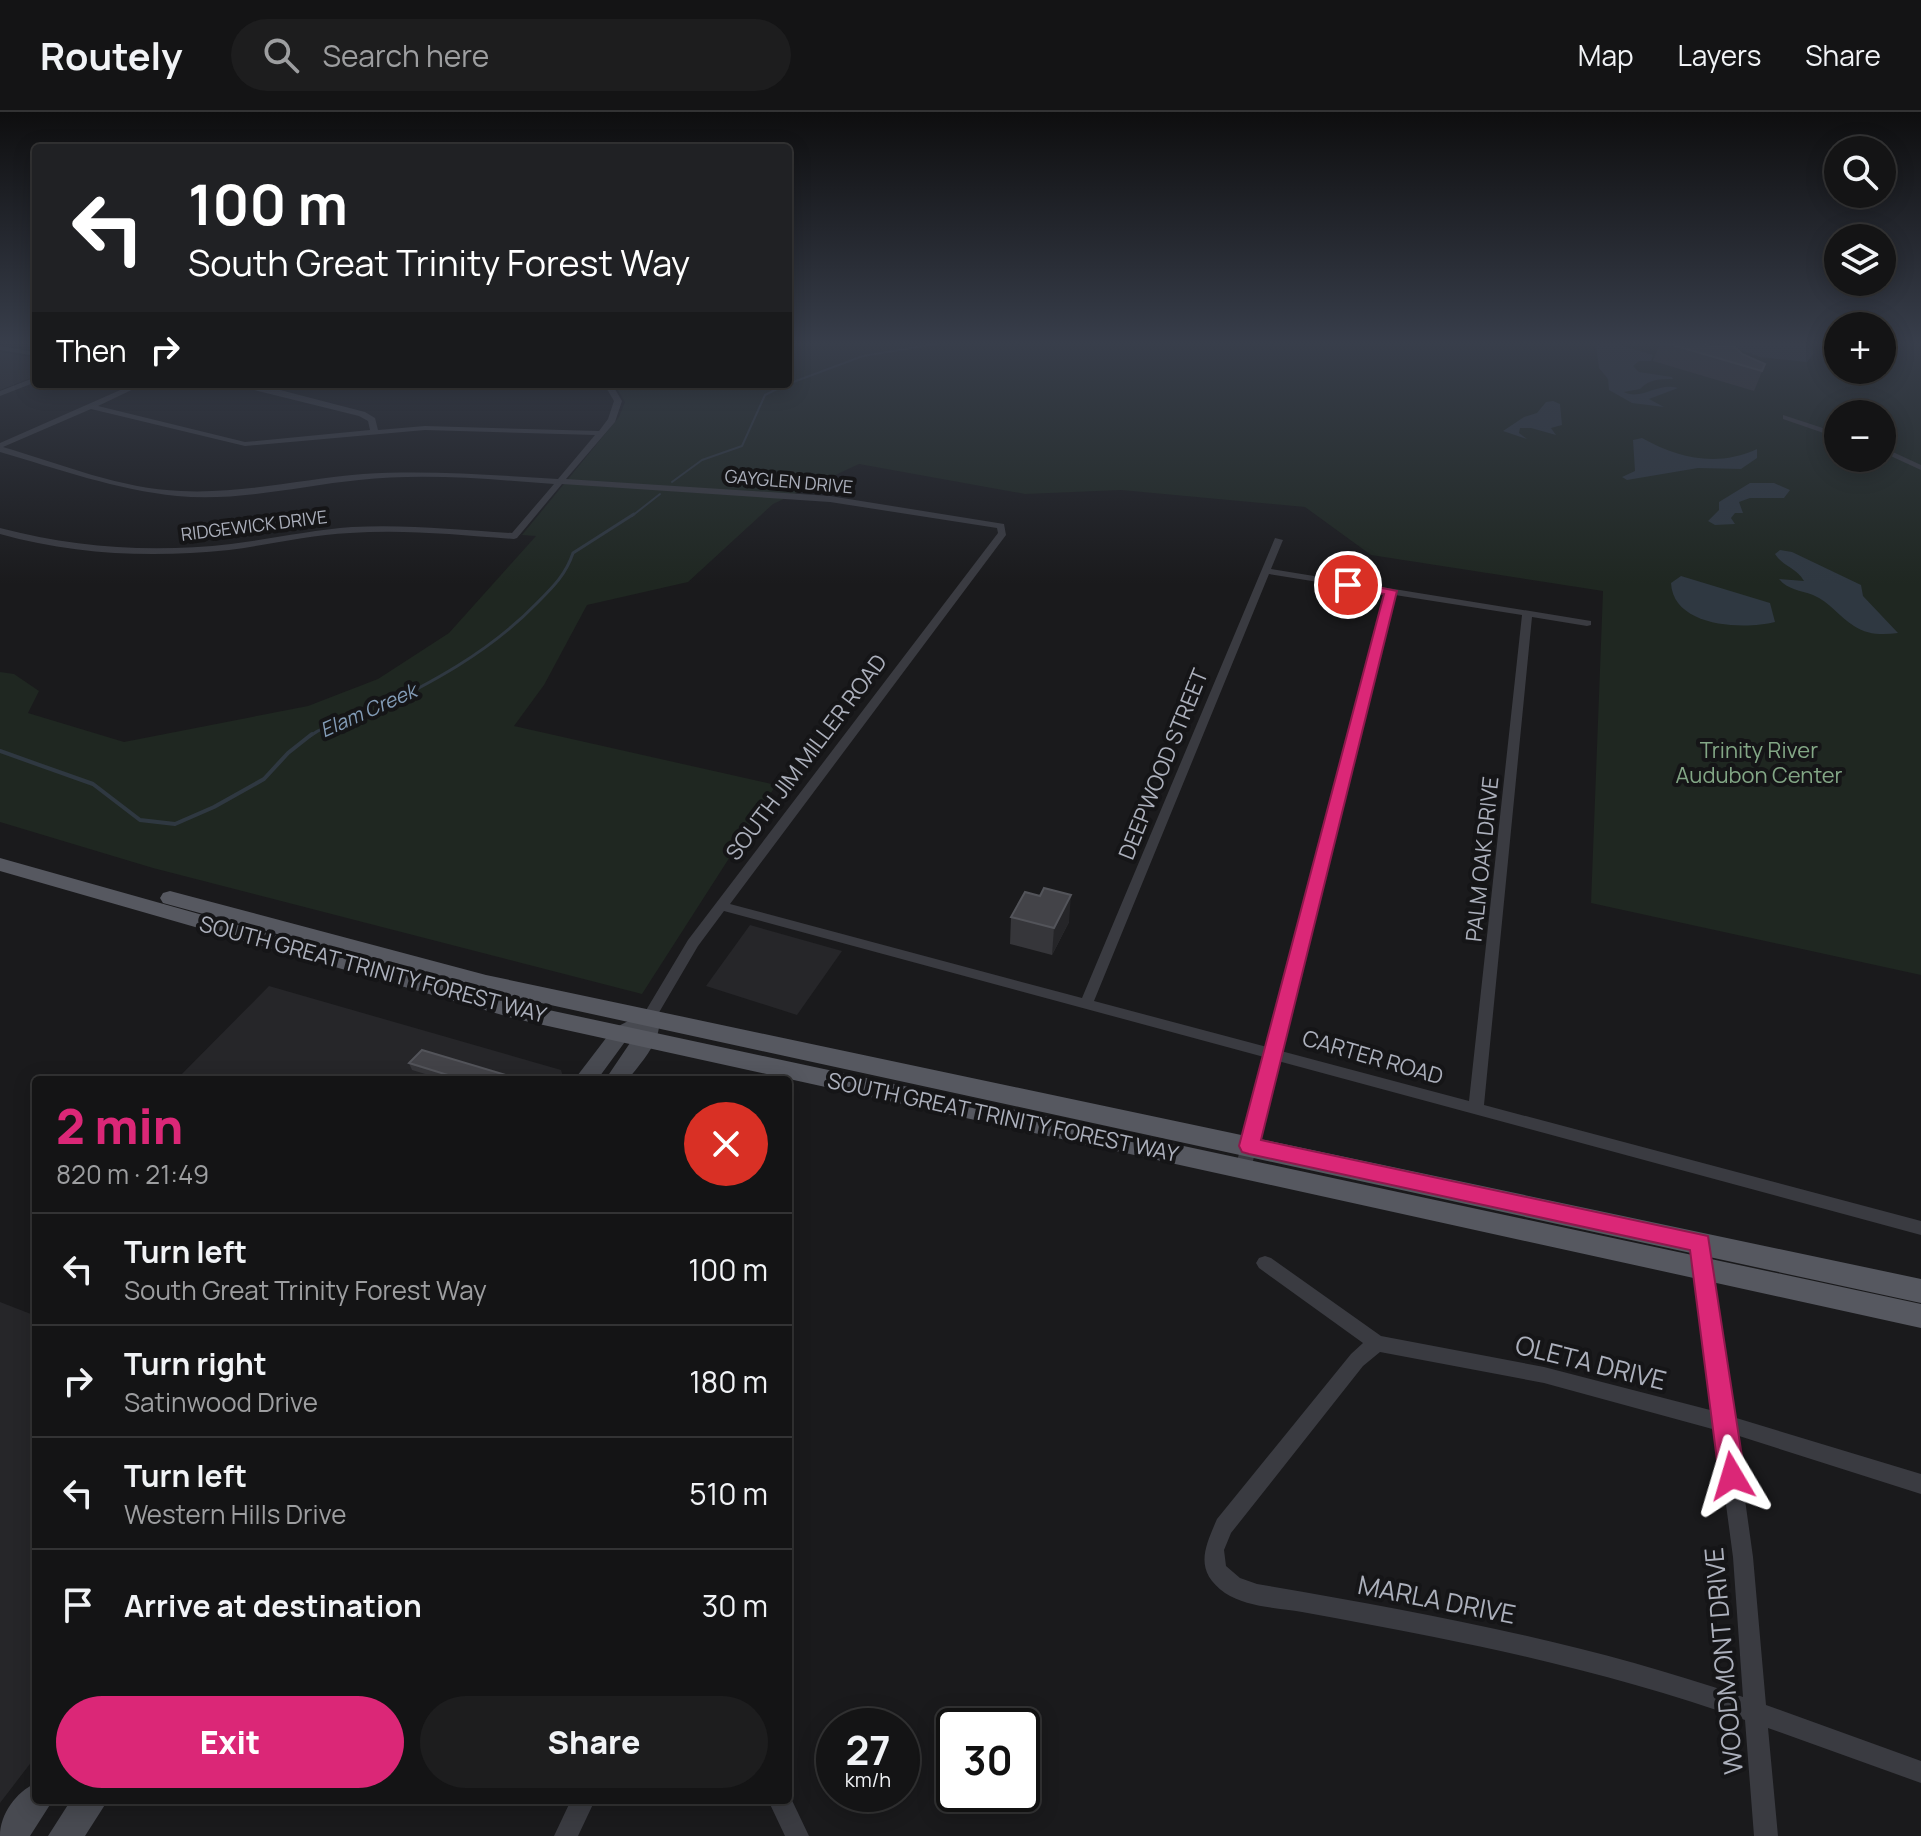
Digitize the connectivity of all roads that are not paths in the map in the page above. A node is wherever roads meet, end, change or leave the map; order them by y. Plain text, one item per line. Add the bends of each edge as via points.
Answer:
1 (53, 423) edge
2 (161, 423) edge
3 (373, 423) edge
4 (608, 423) edge
5 (1804, 423) edge
6 (374, 430) junction
7 (1824, 431) edge
8 (601, 433) junction
9 (0, 448) edge
10 (1896, 456) edge
11 (1921, 468) edge
12 (561, 481) junction
13 (1004, 529) joint
14 (0, 531) edge
15 (1278, 540) dead end
16 (1265, 571) junction
17 (1391, 591) junction
18 (1527, 613) junction
19 (1587, 623) dead end
20 (0, 849) edge
21 (0, 864) edge
22 (721, 906) junction
23 (1086, 1004) junction
24 (647, 1028) junction
25 (620, 1034) junction
26 (1273, 1052) junction
27 (588, 1076) edge
28 (618, 1076) edge
29 (1476, 1109) junction
30 (1246, 1158) junction
31 (1921, 1228) edge
32 (1702, 1256) junction
33 (1265, 1263) dead end
34 (1921, 1291) edge
35 (1921, 1316) edge
36 (1377, 1343) junction
37 (1725, 1423) junction
38 (1921, 1484) edge
39 (1757, 1713) junction
40 (1921, 1772) edge
41 (33, 1804) edge
42 (88, 1804) edge
43 (581, 1804) edge
44 (782, 1804) edge
45 (9, 1836) edge
46 (65, 1836) edge
47 (566, 1836) edge
48 (797, 1836) edge
49 (1766, 1836) edge

1 - 9 street
2 - 6 street via 245,444
3 - 6 street
4 - 8 street
5 - 7 street
6 - 8 street via 469,427
8 - 12 street
9 - 12 street, GAYGLEN DRIVE via 127,486 179,494 395,475
10 - 11 street
12 - 13 street, GAYGLEN DRIVE via 830,499
12 - 14 street, RIDGEWICK DRIVE via 514,536 373,529 147,552 40,543
13 - 22 street, SOUTH JIM MILLER ROAD
15 - 16 street, DEEPWOOD STREET
16 - 17 street
16 - 23 street, DEEPWOOD STREET
17 - 18 street
17 - 26 street
18 - 19 street
18 - 29 street, PALM OAK DRIVE
20 - 24 main road, SOUTH GREAT TRINITY FOREST WAY
21 - 25 main road, SOUTH GREAT TRINITY FOREST WAY via 420,986
22 - 23 street, CARTER ROAD
22 - 24 street, SOUTH JIM MILLER ROAD via 681,962
23 - 26 street, CARTER ROAD
24 - 25 main road, SOUTH GREAT TRINITY FOREST WAY
24 - 28 main road
24 - 30 main road, SOUTH GREAT TRINITY FOREST WAY
25 - 27 main road
26 - 29 street, CARTER ROAD
26 - 30 street
29 - 31 street, CARTER ROAD
30 - 32 main road, SOUTH GREAT TRINITY FOREST WAY
32 - 34 main road, SOUTH GREAT TRINITY FOREST WAY
32 - 35 main road, SOUTH GREAT TRINITY FOREST WAY
32 - 37 street, WOODMONT DRIVE
33 - 36 street, OLETA DRIVE
36 - 37 street, OLETA DRIVE via 1544,1375
36 - 39 street, MARLA DRIVE via 1348,1371 1224,1526 1214,1550 1216,1571 1234,1587 1257,1594 1519,1644 1618,1668
37 - 38 street, OLETA DRIVE
37 - 39 street, WOODMONT DRIVE
39 - 40 street, MARLA DRIVE
39 - 49 street, WOODMONT DRIVE
41 - 45 main road
42 - 46 main road
43 - 47 street
44 - 48 street

